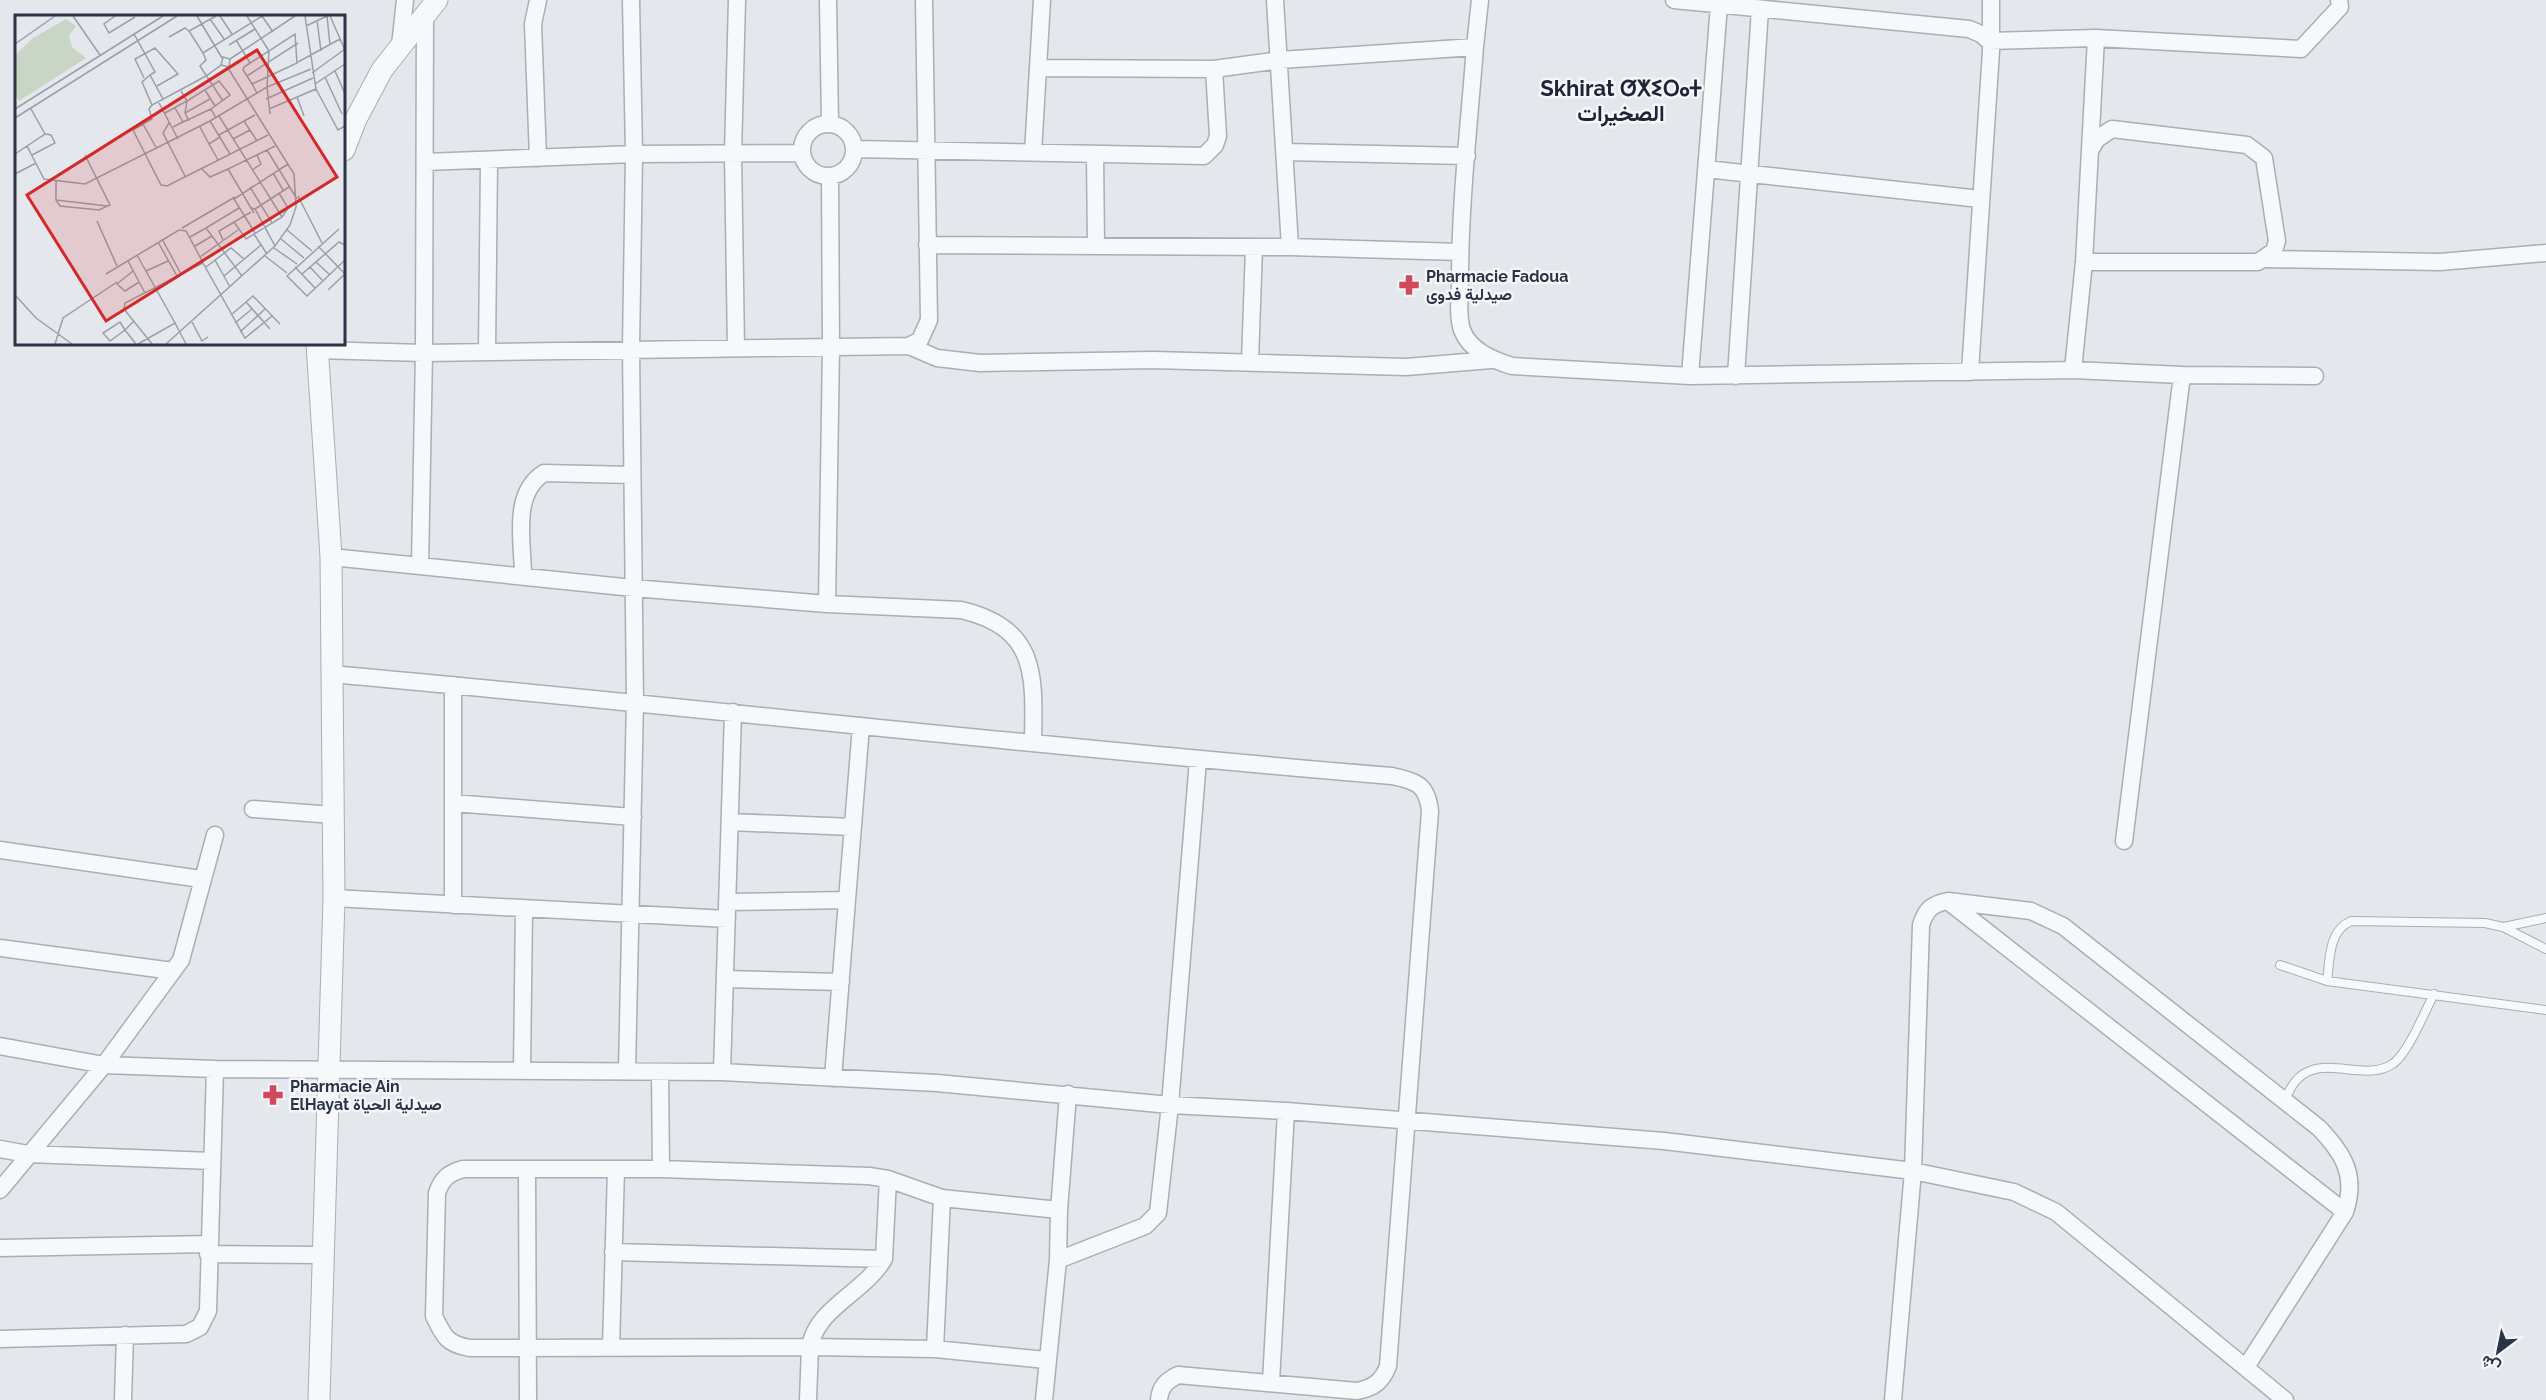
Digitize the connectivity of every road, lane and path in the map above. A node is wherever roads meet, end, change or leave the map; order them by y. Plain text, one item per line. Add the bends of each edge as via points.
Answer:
1 (405, 0) edge
2 (538, 0) edge
3 (631, 0) edge
4 (737, 0) edge
5 (828, 0) edge
6 (924, 0) edge
7 (1042, 0) edge
8 (1275, 0) edge
9 (1480, 0) edge
10 (1674, 0) edge
11 (1991, 0) edge
12 (2339, 0) edge
13 (1719, 5) junction
14 (431, 8) edge
15 (1760, 9) junction
16 (2096, 38) junction
17 (1989, 41) junction
18 (400, 46) junction
19 (1475, 47) junction
20 (1280, 60) junction
21 (1038, 68) junction
22 (1214, 69) junction
23 (830, 123) junction
24 (345, 147) edge
25 (854, 149) junction
26 (2091, 149) junction
27 (1285, 152) junction
28 (801, 153) junction
29 (926, 153) junction
30 (1033, 153) junction
31 (634, 154) junction
32 (733, 154) junction
33 (1095, 154) junction
34 (1467, 156) junction
35 (538, 158) junction
36 (489, 161) junction
37 (425, 162) junction
38 (1706, 169) junction
39 (1750, 173) junction
40 (830, 176) junction
41 (1980, 199) junction
42 (927, 245) junction
43 (1096, 246) junction
44 (1254, 247) junction
45 (1290, 247) junction
46 (1460, 252) junction
47 (2546, 253) edge
48 (2266, 259) junction
49 (2084, 262) junction
50 (909, 346) junction
51 (317, 347) edge
52 (831, 347) junction
53 (736, 348) junction
54 (631, 349) junction
55 (487, 352) junction
56 (424, 353) junction
57 (1491, 360) junction
58 (1250, 362) junction
59 (2073, 370) junction
60 (1970, 372) junction
61 (2182, 375) junction
62 (1690, 376) junction
63 (1736, 376) junction
64 (2315, 376) dead end
65 (632, 475) junction
66 (331, 557) junction
67 (420, 566) junction
68 (523, 576) junction
69 (633, 588) junction
70 (827, 603) junction
71 (332, 674) junction
72 (453, 685) junction
73 (635, 701) junction
74 (733, 712) junction
75 (861, 726) junction
76 (1033, 743) junction
77 (1198, 760) junction
78 (453, 803) junction
79 (253, 809) dead end
80 (333, 814) junction
81 (633, 817) junction
82 (730, 822) junction
83 (853, 827) junction
84 (215, 835) dead end
85 (2124, 841) dead end
86 (0, 850) edge
87 (201, 879) junction
88 (334, 898) junction
89 (847, 900) junction
90 (1948, 901) junction
91 (728, 902) junction
92 (453, 905) junction
93 (524, 909) junction
94 (631, 916) junction
95 (2546, 918) edge
96 (727, 920) junction
97 (2503, 927) junction
98 (0, 948) edge
99 (2546, 950) edge
100 (2280, 965) dead end
101 (173, 971) junction
102 (725, 979) junction
103 (2327, 981) junction
104 (841, 982) junction
105 (2434, 994) junction
106 (2546, 1010) edge
107 (0, 1046) edge
108 (104, 1065) junction
109 (215, 1069) junction
110 (329, 1070) junction
111 (522, 1070) junction
112 (627, 1071) junction
113 (660, 1072) junction
114 (722, 1072) junction
115 (833, 1078) junction
116 (1068, 1094) junction
117 (2285, 1101) junction
118 (1170, 1104) junction
119 (1286, 1111) junction
120 (1406, 1120) junction
121 (0, 1149) edge
122 (28, 1154) junction
123 (212, 1161) junction
124 (527, 1169) junction
125 (616, 1169) junction
126 (661, 1169) junction
127 (1913, 1171) junction
128 (888, 1179) junction
129 (0, 1190) edge
130 (942, 1198) junction
131 (1059, 1210) junction
132 (2345, 1212) junction
133 (0, 1248) edge
134 (208, 1249) junction
135 (613, 1252) junction
136 (324, 1255) junction
137 (884, 1259) junction
138 (1058, 1260) junction
139 (125, 1335) junction
140 (0, 1339) edge
141 (810, 1347) junction
142 (527, 1348) junction
143 (611, 1348) junction
144 (935, 1349) junction
145 (1046, 1360) junction
146 (2246, 1367) junction
147 (1271, 1382) junction
148 (123, 1400) edge
149 (319, 1400) edge
150 (528, 1400) edge
151 (808, 1400) edge
152 (1044, 1400) edge
153 (1159, 1400) edge
154 (1893, 1400) edge
155 (2285, 1400) edge

1 - 18 street
2 - 35 street via 533,24
3 - 31 street
4 - 32 street
5 - 23 street
6 - 29 street
7 - 21 street
8 - 20 street
9 - 19 street
10 - 13 street
11 - 17 street
12 - 16 street via 2340,7 2301,49
13 - 15 street
13 - 38 street
14 - 18 street
14 - 37 street
15 - 17 street via 1969,29
15 - 39 street
16 - 17 street
16 - 26 street
17 - 41 street
18 - 24 street via 382,70
19 - 20 street
19 - 34 street
20 - 22 street
20 - 27 street
21 - 22 street
21 - 30 street
22 - 33 street via 1218,136 1204,156
23 - 25 street via 847,132
23 - 28 street via 809,131
25 - 29 street
25 - 40 street via 848,168
26 - 48 street via 2097,139 2112,129 2247,145 2264,158 2277,241
26 - 49 street
27 - 34 street
27 - 45 street
28 - 32 street
28 - 40 street via 806,165 817,174
29 - 30 street
29 - 42 street
30 - 33 street
31 - 32 street
31 - 35 street
31 - 54 street
32 - 53 street
33 - 43 street
34 - 46 street
35 - 36 street
36 - 37 street
36 - 55 street
37 - 56 street
38 - 39 street
38 - 62 street
39 - 41 street
39 - 63 street
40 - 52 street
41 - 60 street
42 - 43 street
42 - 50 street via 929,320 920,339
43 - 44 street
44 - 45 street
44 - 58 street
45 - 46 street
46 - 57 street via 1462,331
47 - 48 street via 2440,262
48 - 49 street
49 - 59 street
50 - 52 street
50 - 58 street via 936,358 980,363
51 - 56 street
51 - 66 street
52 - 53 street
52 - 70 street
53 - 54 street
54 - 55 street
54 - 65 street
55 - 56 street
56 - 67 street
57 - 58 street via 1406,367
57 - 62 street via 1512,366
59 - 60 street
59 - 61 street
60 - 63 street
61 - 64 street
61 - 85 street
62 - 63 street
65 - 68 street via 544,473 534,480 522,504
65 - 69 street
66 - 67 street
66 - 71 street
67 - 68 street
68 - 69 street
69 - 70 street
69 - 73 street
70 - 76 street via 962,610 983,615 1005,627 1020,641 1029,662 1034,688
71 - 72 street
71 - 80 street
72 - 73 street
72 - 78 street
73 - 74 street
73 - 81 street
74 - 75 street
74 - 82 street
75 - 76 street
75 - 83 street
76 - 77 street
77 - 118 street
77 - 120 street via 1392,776 1421,786 1428,794 1430,811
78 - 81 street
78 - 92 street
79 - 80 street
80 - 88 street
81 - 94 street
82 - 83 street
82 - 91 street
83 - 89 street
84 - 87 street
86 - 87 street
87 - 101 street via 181,960
88 - 92 street
88 - 110 street
89 - 91 street
89 - 104 street
90 - 117 street via 2031,911 2050,918
90 - 127 street via 1935,903 1925,912 1921,925
90 - 132 street
91 - 96 street
92 - 93 street
93 - 94 street
93 - 111 street
94 - 96 street
94 - 112 street
95 - 97 lane
96 - 102 street
97 - 99 lane
97 - 103 lane via 2485,923 2350,921 2343,924 2332,941
98 - 101 street
100 - 103 lane
101 - 108 street
102 - 104 street
102 - 114 street
103 - 105 lane
104 - 115 street
105 - 106 lane
105 - 117 lane via 2396,1061 2385,1068 2311,1070 2289,1087
107 - 108 street
108 - 109 street
108 - 122 street
109 - 110 street
109 - 123 street
110 - 111 street
110 - 136 street
111 - 112 street
112 - 113 street
113 - 114 street
113 - 126 street
114 - 115 street
115 - 116 street
116 - 118 street
116 - 131 street
117 - 132 street via 2336,1146 2347,1167 2352,1192
118 - 119 street
118 - 138 street via 1158,1213 1145,1226
119 - 120 street
119 - 147 street
120 - 127 street via 1664,1141
120 - 147 street via 1385,1376 1378,1384 1357,1391
121 - 122 street
122 - 123 street
122 - 129 street
123 - 134 street
124 - 125 street
124 - 142 street
124 - 142 street via 463,1169 451,1172 441,1182 437,1193 435,1316 442,1333 454,1345
125 - 126 street
125 - 135 street
126 - 128 street
127 - 146 street via 2014,1192 2056,1212
127 - 154 street
128 - 130 street
128 - 137 street
130 - 131 street
130 - 144 street
131 - 138 street
132 - 146 street
133 - 134 street
134 - 136 street
134 - 139 street via 208,1311 200,1327 186,1334
135 - 137 street
135 - 143 street
136 - 149 street
137 - 141 street via 864,1284 818,1322
138 - 145 street
139 - 140 street
139 - 148 street
141 - 143 street
141 - 144 street
141 - 151 street
142 - 143 street
142 - 150 street
144 - 145 street
145 - 152 street
146 - 155 street
147 - 153 street via 1178,1375 1160,1390

